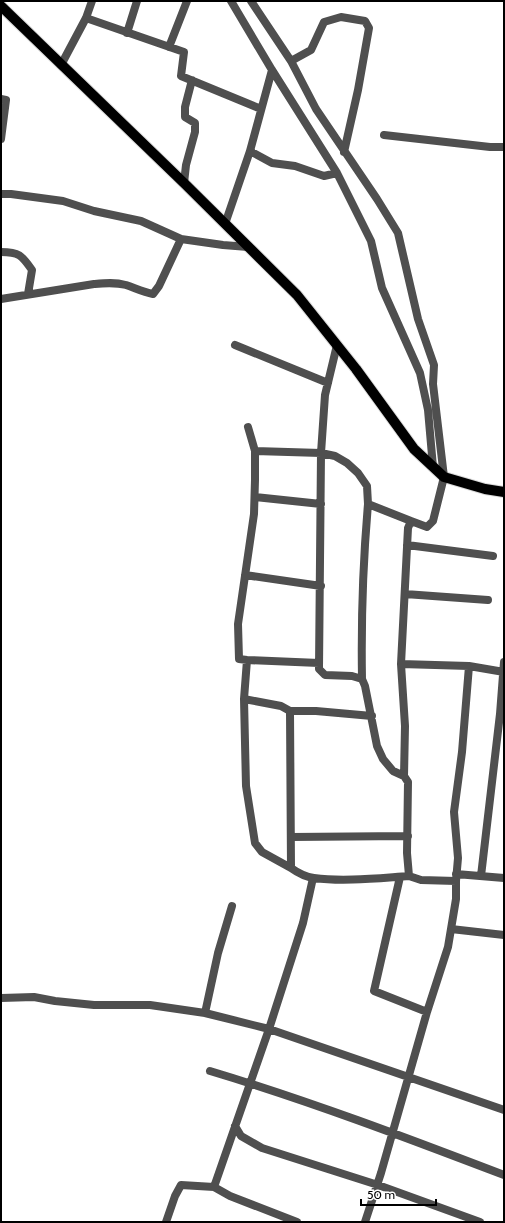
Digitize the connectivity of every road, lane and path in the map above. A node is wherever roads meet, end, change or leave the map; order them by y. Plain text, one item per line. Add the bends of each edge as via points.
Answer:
1 (92, 1) edge
2 (137, 1) edge
3 (187, 1) edge
4 (231, 1) edge
5 (251, 1) edge
6 (1, 6) edge
7 (86, 18) junction
8 (127, 33) junction
9 (169, 47) junction
10 (291, 61) junction
11 (61, 64) junction
12 (272, 70) junction
13 (192, 80) junction
14 (1, 98) edge
15 (261, 109) junction
16 (384, 136) dead end
17 (1, 139) edge
18 (504, 147) edge
19 (250, 151) junction
20 (344, 152) junction
21 (338, 173) junction
22 (184, 183) junction
23 (1, 194) edge
24 (225, 224) junction
25 (181, 239) junction
26 (248, 247) junction
27 (1, 252) edge
28 (28, 294) junction
29 (1, 299) edge
30 (235, 345) dead end
31 (337, 345) junction
32 (328, 383) junction
33 (248, 427) dead end
34 (255, 451) junction
35 (321, 453) junction
36 (433, 467) junction
37 (444, 477) junction
38 (504, 492) edge
39 (255, 497) junction
40 (321, 504) junction
41 (368, 504) junction
42 (411, 521) junction
43 (407, 545) junction
44 (493, 556) dead end
45 (245, 575) junction
46 (321, 586) junction
47 (405, 594) junction
48 (488, 600) dead end
49 (247, 660) junction
50 (504, 662) edge
51 (319, 663) junction
52 (401, 664) junction
53 (469, 666) junction
54 (503, 672) edge
55 (362, 679) junction
56 (244, 699) junction
57 (290, 711) junction
58 (372, 716) junction
59 (404, 776) junction
60 (408, 836) junction
61 (291, 837) junction
62 (291, 868) junction
63 (409, 876) junction
64 (481, 876) junction
65 (400, 877) junction
66 (456, 877) junction
67 (313, 878) junction
68 (504, 878) edge
69 (232, 906) dead end
70 (451, 929) junction
71 (504, 935) edge
72 (1, 998) edge
73 (427, 1012) junction
74 (205, 1013) junction
75 (270, 1029) junction
76 (210, 1071) dead end
77 (409, 1077) junction
78 (250, 1083) junction
79 (504, 1110) edge
80 (235, 1126) junction
81 (393, 1133) junction
82 (504, 1175) edge
83 (378, 1185) junction
84 (214, 1187) junction
85 (166, 1222) edge
86 (297, 1222) edge
87 (365, 1222) edge
88 (480, 1222) edge

1 - 7 street
2 - 8 street
3 - 9 street
4 - 12 street
5 - 10 street
6 - 11 main road
7 - 8 street
7 - 11 street
8 - 9 street
9 - 13 street via 184,52 181,76
10 - 20 street via 316,109
10 - 20 street via 312,50 324,22 341,17 365,21 369,28
11 - 22 main road
12 - 15 street
12 - 21 street
13 - 15 street
13 - 22 street via 185,117 195,123 195,132
14 - 17 street via 6,100
15 - 19 street
16 - 18 street
19 - 21 street via 272,163 295,166 324,176
19 - 24 street
20 - 37 street via 398,233 418,319 434,365 433,384
21 - 36 street via 372,241 382,288 420,373 428,410
22 - 24 main road
23 - 25 street via 63,201 140,221
24 - 26 main road
25 - 26 street
25 - 28 street via 153,294 108,282
26 - 31 main road via 297,296
27 - 28 street via 12,252 22,256 32,270
28 - 29 street
30 - 32 street
31 - 32 street
31 - 36 main road via 414,449
32 - 35 street
33 - 34 street
34 - 35 street
34 - 39 street
35 - 40 street
35 - 41 street via 335,456 358,473 367,486
36 - 37 main road
37 - 38 main road
37 - 42 street via 433,521 427,527
39 - 40 street
39 - 45 street
40 - 46 street
41 - 42 street
41 - 55 street via 364,554
42 - 43 street
43 - 44 street
43 - 47 street
45 - 46 street
45 - 49 street via 238,624 239,659
46 - 51 street
47 - 48 street
47 - 52 street
49 - 51 street
49 - 56 street
50 - 54 street
51 - 55 street via 319,669 325,675
52 - 53 street
52 - 59 street via 405,726
53 - 54 street
53 - 66 street via 454,812 458,858
54 - 64 street
55 - 58 street
56 - 57 street via 281,706
56 - 62 street via 246,786 255,843 262,852
57 - 58 street
57 - 61 street
58 - 59 street via 377,746 383,759 393,771
59 - 60 street via 408,782
60 - 61 street
60 - 63 street
61 - 62 street
62 - 67 street
63 - 65 street
63 - 66 street via 422,880 446,880
64 - 66 street
64 - 68 street
65 - 67 street via 356,880
65 - 73 street via 374,991
66 - 70 street via 456,898
67 - 75 street via 303,923
69 - 74 street via 218,953
70 - 71 street
70 - 73 street via 448,948
72 - 74 street via 34,997 94,1005 150,1005
73 - 77 street
74 - 75 street
75 - 77 street
75 - 78 street
76 - 78 street
77 - 79 street
77 - 81 street
78 - 80 street
78 - 81 street
80 - 83 street via 241,1136 262,1148
80 - 84 street
81 - 82 street
81 - 83 street
83 - 87 street
83 - 88 street
84 - 85 street via 181,1185
84 - 86 street via 230,1196

